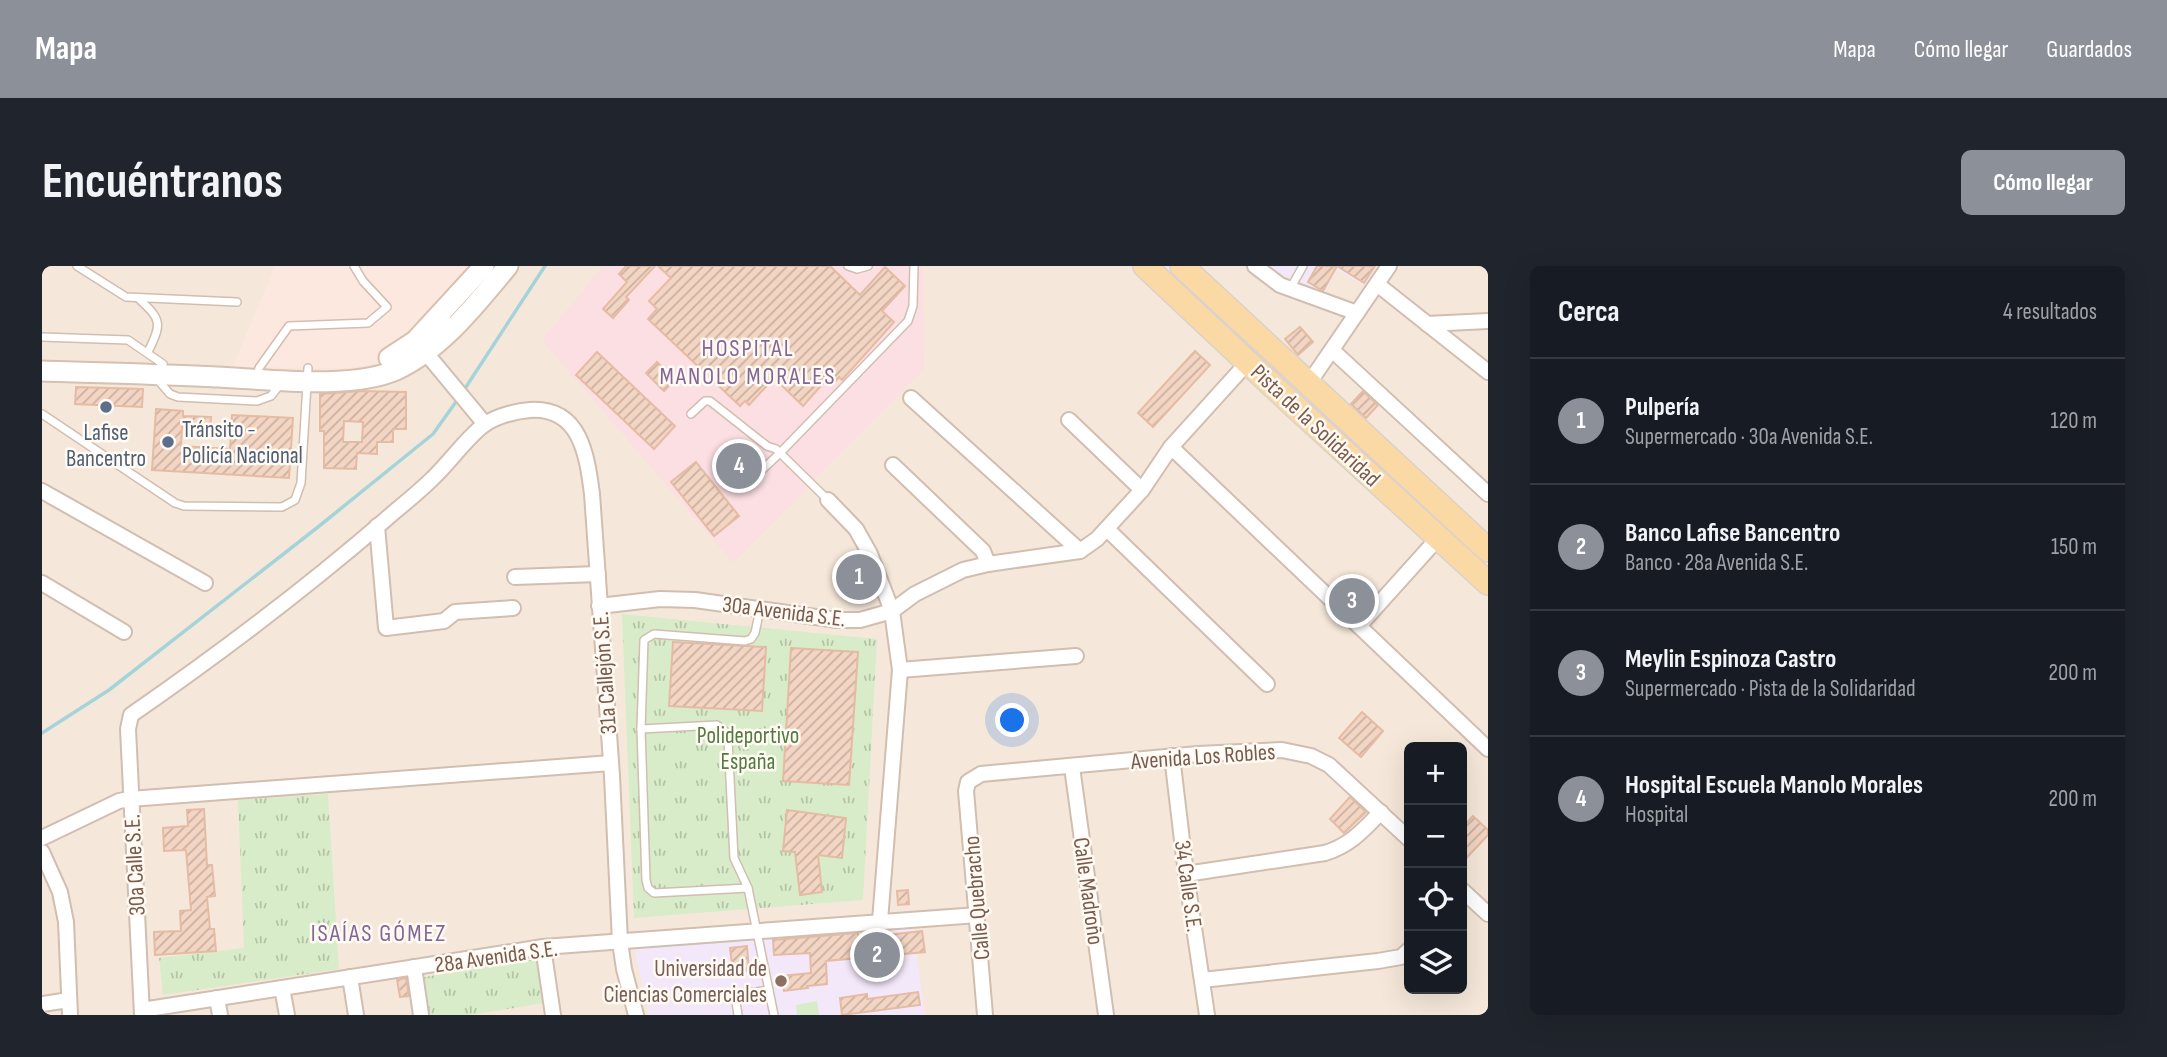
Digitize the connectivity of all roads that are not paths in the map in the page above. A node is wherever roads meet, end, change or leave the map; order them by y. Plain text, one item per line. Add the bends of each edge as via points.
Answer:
1 (77, 266) edge
2 (354, 266) edge
3 (508, 266) edge
4 (848, 266) edge
5 (868, 266) edge
6 (914, 266) edge
7 (1145, 266) edge
8 (1182, 266) edge
9 (1255, 266) edge
10 (1303, 266) edge
11 (1389, 266) edge
12 (484, 271) edge
13 (1377, 284) junction
14 (1290, 289) junction
15 (138, 298) junction
16 (237, 302) dead end
17 (1357, 313) junction
18 (441, 315) junction
19 (1488, 321) edge
20 (1427, 324) junction
21 (42, 337) edge
22 (1332, 350) junction
23 (426, 353) junction
24 (389, 358) junction
25 (42, 359) edge
26 (1248, 362) junction
27 (155, 363) junction
28 (42, 371) edge
29 (1488, 372) edge
30 (258, 373) junction
31 (307, 374) junction
32 (283, 380) junction
33 (1308, 383) junction
34 (911, 398) dead end
35 (42, 414) edge
36 (691, 414) dead end
37 (1069, 421) dead end
38 (485, 424) junction
39 (1171, 447) junction
40 (780, 453) junction
41 (893, 465) dead end
42 (746, 485) dead end
43 (1142, 491) junction
44 (43, 494) edge
45 (1488, 494) edge
46 (828, 500) joint
47 (377, 526) junction
48 (1107, 529) junction
49 (1439, 537) junction
50 (1488, 550) edge
51 (1080, 551) junction
52 (988, 564) junction
53 (597, 574) junction
54 (515, 577) dead end
55 (42, 583) edge
56 (205, 583) dead end
57 (1488, 583) edge
58 (599, 607) junction
59 (513, 608) dead end
60 (760, 609) junction
61 (892, 611) junction
62 (1359, 626) junction
63 (124, 632) dead end
64 (1076, 656) dead end
65 (900, 670) junction
66 (1267, 684) dead end
67 (641, 729) junction
68 (1488, 749) edge
69 (1172, 756) junction
70 (611, 763) junction
71 (1072, 767) junction
72 (968, 782) joint
73 (131, 799) junction
74 (1381, 812) junction
75 (1404, 834) edge
76 (42, 838) edge
77 (42, 852) edge
78 (1186, 874) junction
79 (748, 888) junction
80 (1467, 897) edge
81 (1488, 914) edge
82 (978, 915) junction
83 (880, 921) junction
84 (756, 931) junction
85 (620, 942) junction
86 (543, 947) junction
87 (1404, 954) edge
88 (414, 967) junction
89 (350, 977) junction
90 (1202, 980) junction
91 (282, 988) junction
92 (769, 990) junction
93 (217, 998) junction
94 (42, 1004) edge
95 (70, 1007) edge
96 (142, 1012) edge
97 (220, 1015) edge
98 (287, 1015) edge
99 (356, 1015) edge
100 (421, 1015) edge
101 (553, 1015) edge
102 (636, 1015) edge
103 (738, 1015) edge
104 (774, 1015) edge
105 (985, 1015) edge
106 (1106, 1015) edge
107 (1207, 1015) edge

1 - 15 lane via 125,296
2 - 30 lane via 387,307 368,323 289,326
3 - 12 main road
4 - 5 lane via 857,270
6 - 40 lane via 914,306 908,321
7 - 26 main road, Pista de la Solidaridad
8 - 33 main road, Pista de la Solidaridad
9 - 14 street
10 - 14 lane
11 - 13 street
12 - 18 main road
12 - 23 main road via 463,317
13 - 17 street
13 - 20 street
14 - 17 street
15 - 16 lane
15 - 27 lane via 156,315
17 - 22 street
18 - 23 main road
18 - 24 main road
19 - 20 street
20 - 29 street
21 - 27 lane via 128,340
22 - 33 street
22 - 45 street
23 - 24 main road
23 - 31 main road via 395,370 369,377
23 - 38 street
24 - 31 main road
25 - 27 main road
26 - 39 street
26 - 49 main road, Pista de la Solidaridad
27 - 28 main road
27 - 30 main road
27 - 32 lane via 165,389 177,397 257,401 271,396
30 - 31 main road
30 - 32 main road
31 - 32 main road
31 - 35 lane via 301,483 295,500 282,508 175,503
33 - 50 main road, Pista de la Solidaridad
34 - 51 street
36 - 40 lane via 710,401
37 - 43 street
38 - 47 street via 432,479
38 - 53 street, 31a Callejón S.E. via 532,410 566,420 586,452
39 - 43 street
39 - 62 street
40 - 42 lane
40 - 46 lane
41 - 52 street via 983,551
43 - 48 street
44 - 56 street
46 - 61 street via 866,546
47 - 59 street via 386,628 444,621 455,612
47 - 73 street, 30a Calle S.E. via 250,630 131,715
48 - 51 street
48 - 66 street
49 - 57 main road, Pista de la Solidaridad
49 - 62 street
51 - 52 street, 30a Avenida S.E.
52 - 61 street, 30a Avenida S.E. via 933,585
53 - 54 street
53 - 58 street, 31a Callejón S.E.
55 - 63 street
58 - 60 street, 30a Avenida S.E. via 660,599
58 - 70 street, 31a Callejón S.E.
60 - 61 street, 30a Avenida S.E. via 836,620 860,620
60 - 67 lane via 755,633 746,641 654,634 644,640
61 - 65 street
62 - 68 street
64 - 65 street
65 - 83 street
67 - 79 lane via 716,725 724,730 734,858
67 - 79 lane via 648,888 654,893
69 - 71 street, Avenida Los Robles
69 - 74 street, Avenida Los Robles via 1248,750 1311,756 1329,765
69 - 78 street, 34 Calle S.E.
70 - 73 street
70 - 85 street, 31a Callejón S.E.
71 - 72 street, Avenida Los Robles via 981,774
71 - 106 street, Calle Madroño
72 - 82 street, Calle Quebracho
73 - 76 street
73 - 96 street, 30a Calle S.E.
74 - 75 street, Avenida Los Robles
74 - 78 street via 1354,839 1333,850
77 - 95 street via 60,892 66,922
78 - 90 street, 34 Calle S.E.
79 - 84 lane
80 - 81 street
82 - 83 street, 28a Avenida S.E.
82 - 105 street, Calle Quebracho
83 - 84 street, 28a Avenida S.E.
84 - 85 street, 28a Avenida S.E.
84 - 92 lane
85 - 86 street, 28a Avenida S.E.
85 - 102 street, 31a Callejón S.E.
86 - 88 street, 28a Avenida S.E.
86 - 101 street
87 - 90 street
88 - 89 street, 28a Avenida S.E.
88 - 100 street
89 - 91 street, 28a Avenida S.E.
89 - 99 street
90 - 107 street, 34 Calle S.E.
91 - 93 street, 28a Avenida S.E.
91 - 98 street
92 - 103 lane via 735,995
92 - 104 lane
93 - 96 street, 28a Avenida S.E.
93 - 97 street
94 - 95 street

